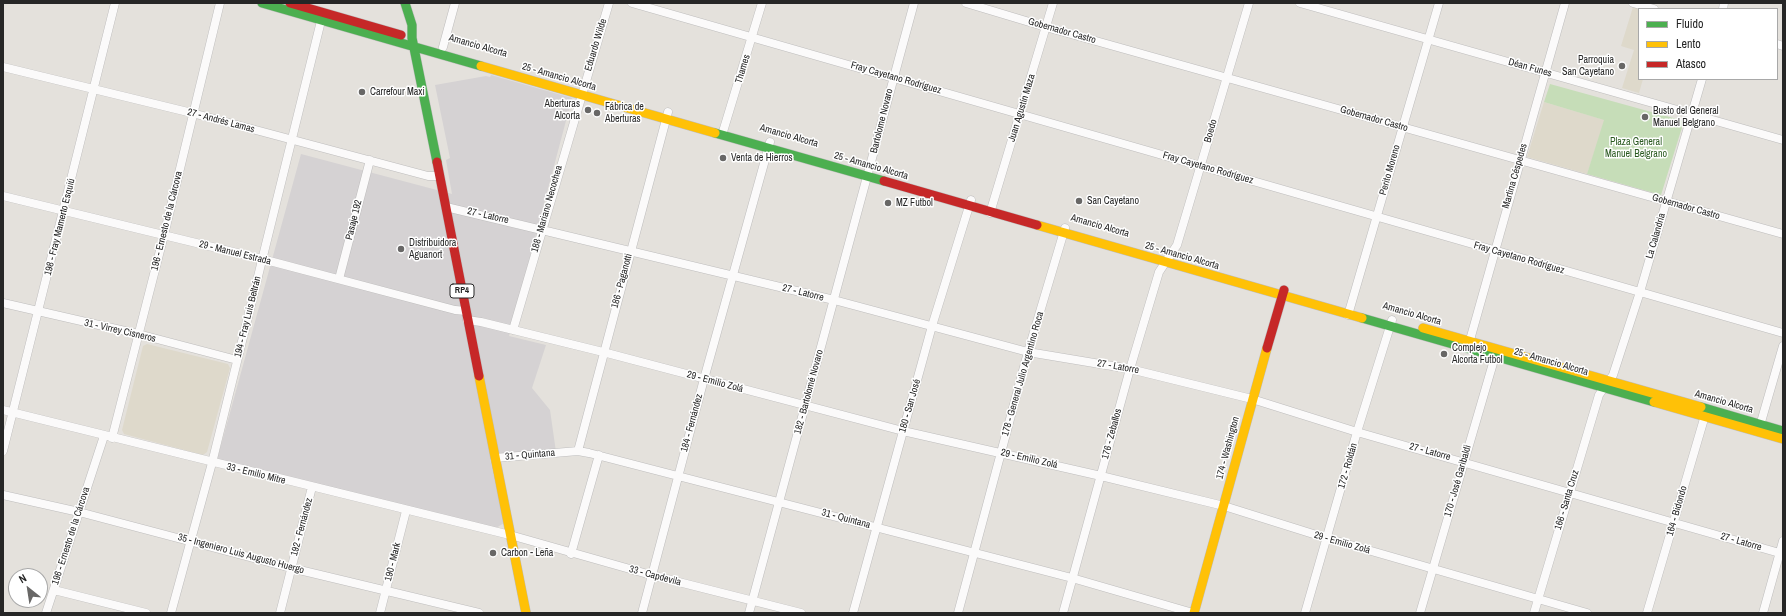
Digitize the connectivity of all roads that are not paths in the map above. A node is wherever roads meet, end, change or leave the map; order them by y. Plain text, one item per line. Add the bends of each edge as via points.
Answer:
1 (115, 3) edge
2 (220, 3) edge
3 (262, 3) edge
4 (290, 3) edge
5 (397, 3) edge
6 (405, 3) edge
7 (456, 3) edge
8 (609, 3) edge
9 (632, 3) edge
10 (762, 3) edge
11 (914, 3) edge
12 (966, 3) edge
13 (1053, 3) edge
14 (1249, 3) edge
15 (1300, 3) edge
16 (1439, 3) edge
17 (1565, 3) edge
18 (1633, 3) edge
19 (302, 8) edge
20 (1650, 8) edge
21 (321, 21) junction
22 (1046, 27) junction
23 (752, 38) junction
24 (1428, 39) junction
25 (413, 42) junction
26 (443, 47) junction
27 (3, 68) edge
28 (1545, 72) junction
29 (893, 77) junction
30 (1227, 78) junction
31 (1702, 80) edge
32 (93, 89) junction
33 (582, 91) junction
34 (192, 113) junction
35 (1021, 114) junction
36 (1692, 114) junction
37 (667, 115) junction
38 (1402, 127) junction
39 (723, 132) junction
40 (291, 139) junction
41 (1783, 140) edge
42 (769, 145) junction
43 (370, 160) junction
44 (1520, 160) junction
45 (1201, 166) junction
46 (868, 174) junction
47 (439, 176) junction
48 (3, 196) edge
49 (1666, 202) junction
50 (970, 203) junction
51 (446, 207) junction
52 (992, 210) junction
53 (64, 211) junction
54 (1377, 216) junction
55 (541, 229) junction
56 (1064, 231) junction
57 (1783, 234) edge
58 (164, 235) junction
59 (631, 250) junction
60 (1494, 251) junction
61 (262, 259) junction
62 (1166, 260) junction
63 (733, 276) junction
64 (339, 279) junction
65 (1640, 292) junction
66 (1284, 293) junction
67 (834, 300) junction
68 (3, 303) edge
69 (466, 311) junction
70 (38, 312) junction
71 (1349, 312) junction
72 (467, 320) junction
73 (1391, 323) junction
74 (932, 326) junction
75 (513, 330) junction
76 (1783, 333) edge
77 (138, 334) junction
78 (1468, 345) junction
79 (1783, 346) edge
80 (603, 352) junction
81 (1028, 352) junction
82 (1496, 354) junction
83 (237, 360) junction
84 (1130, 369) junction
85 (704, 379) junction
86 (1609, 380) junction
87 (1603, 388) junction
88 (1252, 399) junction
89 (805, 406) junction
90 (3, 410) edge
91 (13, 413) junction
92 (1705, 413) junction
93 (1759, 428) junction
94 (903, 431) junction
95 (1783, 431) edge
96 (1358, 432) junction
97 (104, 436) junction
98 (112, 438) junction
99 (1783, 439) edge
100 (578, 451) junction
101 (3, 452) edge
102 (1001, 453) junction
103 (599, 455) junction
104 (495, 458) junction
105 (1464, 461) junction
106 (212, 463) junction
107 (1101, 476) junction
108 (678, 477) junction
109 (312, 487) junction
110 (1569, 493) junction
111 (3, 495) edge
112 (779, 502) junction
113 (1224, 506) junction
114 (406, 511) junction
115 (79, 512) junction
116 (1674, 524) junction
117 (876, 527) junction
118 (510, 535) junction
119 (1326, 538) junction
120 (1783, 540) edge
121 (191, 541) junction
122 (976, 552) junction
123 (571, 554) junction
124 (1781, 554) edge
125 (291, 568) junction
126 (1432, 569) junction
127 (651, 575) junction
128 (1072, 578) junction
129 (54, 590) junction
130 (386, 591) junction
131 (1538, 599) junction
132 (752, 601) junction
133 (46, 613) edge
134 (146, 613) edge
135 (171, 613) edge
136 (280, 613) edge
137 (380, 613) edge
138 (479, 613) edge
139 (526, 613) edge
140 (642, 613) edge
141 (749, 613) edge
142 (801, 613) edge
143 (853, 613) edge
144 (958, 613) edge
145 (1063, 613) edge
146 (1193, 613) edge
147 (1305, 613) edge
148 (1420, 613) edge
149 (1534, 613) edge
150 (1587, 613) edge
151 (1647, 613) edge
152 (1763, 613) edge

1 - 32 street, 198 - Fray Mamerto Esquiú
2 - 34 street, 196 - Ernesto de la Cárcova
3 - 19 main road
4 - 19 main road
5 - 25 main road, RP4
6 - 25 main road, RP4 via 412,25
7 - 26 street
8 - 33 street, Eduardo Wilde
9 - 23 street, Fray Cayetano Rodríguez
10 - 23 street, Thames
11 - 29 street, Bartolome Novaro
12 - 22 street, Gobernador Castro
13 - 22 street, Juan Agustín Maza
14 - 30 street, Boedo
15 - 24 street, Déan Funes
16 - 24 street, Perito Moreno
17 - 28 street, Martina Céspedes
18 - 20 street
19 - 21 main road
19 - 25 main road
21 - 25 main road
21 - 40 street, 194 - Fray Luis Beltrán
22 - 30 street, Gobernador Castro
22 - 35 street, Juan Agustín Maza
23 - 29 street, Fray Cayetano Rodríguez
23 - 39 street, Thames
24 - 28 street, Déan Funes
24 - 38 street, Perito Moreno
25 - 26 main road, Amancio Alcorta
25 - 33 main road, 25 - Amancio Alcorta
25 - 47 main road, RP4
26 - 33 main road, Amancio Alcorta
27 - 32 street, 27 - Andrés Lamas
28 - 36 street, Déan Funes
28 - 44 street, Martina Céspedes
29 - 35 street, Fray Cayetano Rodríguez
29 - 46 street, Bartolome Novaro
30 - 38 street, Gobernador Castro
30 - 45 street, Boedo
31 - 36 street, La Calandria
32 - 34 street, 27 - Andrés Lamas
32 - 53 street, 198 - Fray Mamerto Esquiú
33 - 37 main road, 25 - Amancio Alcorta
33 - 55 street, 188 - Mariano Necochea
34 - 40 street, 27 - Andrés Lamas
34 - 58 street, 196 - Ernesto de la Cárcova
35 - 45 street, Fray Cayetano Rodríguez
35 - 52 street, Juan Agustín Maza
36 - 41 street, Déan Funes
36 - 49 street, La Calandria
37 - 39 main road, 25 - Amancio Alcorta
37 - 59 street, 186 - Paganotti
38 - 44 street, Gobernador Castro
38 - 54 street, Perito Moreno
39 - 42 main road, 25 - Amancio Alcorta
40 - 43 street, 27 - Andrés Lamas
40 - 61 street, 194 - Fray Luis Beltrán
42 - 46 main road, 25 - Amancio Alcorta
42 - 63 street, 184 - Fernández
43 - 47 street, 27 - Andrés Lamas via 428,176
43 - 64 street, Pasaje 192
44 - 49 street, Gobernador Castro
44 - 60 street, Martina Céspedes
45 - 54 street, Fray Cayetano Rodríguez
45 - 62 street, Boedo via 1177,245
46 - 50 main road, 25 - Amancio Alcorta
46 - 67 street, 182 - Bartolomé Novaro
47 - 51 main road, RP4
48 - 53 street, 29 - Manuel Estrada
49 - 57 street, Gobernador Castro
49 - 65 street, La Calandria
50 - 52 main road, Amancio Alcorta
50 - 74 street, 180 - San José
51 - 55 street, 27 - Latorre
51 - 69 main road, RP4
52 - 56 main road, Amancio Alcorta
53 - 58 street, 29 - Manuel Estrada
53 - 70 street, 198 - Fray Mamerto Esquiú
54 - 60 street, Fray Cayetano Rodríguez
54 - 71 street, Perito Moreno
55 - 59 street, 27 - Latorre
55 - 75 street, 188 - Mariano Necochea
56 - 62 main road, Amancio Alcorta
56 - 81 street, 178 - General Julio Argentino Roca
58 - 61 street, 29 - Manuel Estrada
58 - 77 street, 196 - Ernesto de la Cárcova
59 - 63 street, 27 - Latorre
59 - 80 street, 186 - Paganotti
60 - 65 street, Fray Cayetano Rodríguez
60 - 78 street, Martina Céspedes
61 - 64 street, 29 - Manuel Estrada
61 - 83 street, 194 - Fray Luis Beltrán
62 - 66 main road, 25 - Amancio Alcorta
62 - 84 street, 176 - Zeballos via 1159,272
63 - 67 street, 27 - Latorre
63 - 85 street, 184 - Fernández
64 - 69 street, 29 - Manuel Estrada
65 - 76 street, Fray Cayetano Rodríguez
65 - 86 street, La Calandria via 1613,375
66 - 71 main road, 25 - Amancio Alcorta
66 - 88 main road, 174 - Washington
67 - 74 street, 27 - Latorre
67 - 89 street, 182 - Bartolomé Novaro
68 - 70 street, 31 - Virrey Cisneros
69 - 72 main road, RP4
70 - 77 street, 31 - Virrey Cisneros
70 - 91 street, 198 - Fray Mamerto Esquiú
71 - 73 main road, Amancio Alcorta
72 - 75 street, 29 - Emilio Zolá
72 - 104 main road, RP4
73 - 78 main road, 25 - Amancio Alcorta
73 - 96 street, 172 - Roldán
74 - 81 street, 27 - Latorre
74 - 94 street, 180 - San José
75 - 80 street, 29 - Emilio Zolá
77 - 83 street, 31 - Virrey Cisneros
77 - 98 street, 196 - Ernesto de la Cárcova
78 - 82 main road, 25 - Amancio Alcorta
79 - 93 street
80 - 85 street, 29 - Emilio Zolá
80 - 100 street, 186 - Paganotti
81 - 84 street, 27 - Latorre
81 - 102 street, 178 - General Julio Argentino Roca
82 - 86 main road, Amancio Alcorta
82 - 87 main road, 25 - Amancio Alcorta
82 - 105 street, 170 - José Garibaldi
83 - 106 street, 194 - Fray Luis Beltrán
84 - 88 street, 27 - Latorre
84 - 107 street, 176 - Zeballos
85 - 89 street, 29 - Emilio Zolá
85 - 108 street, 184 - Fernández
86 - 87 street, La Calandria
86 - 92 main road, Amancio Alcorta
87 - 92 main road, 25 - Amancio Alcorta
87 - 110 street, 166 - Santa Cruz
88 - 96 street, 27 - Latorre
88 - 113 main road, 174 - Washington
89 - 94 street, 29 - Emilio Zolá
89 - 112 street, 182 - Bartolomé Novaro
90 - 91 street, 33 - Emilio Mitre
91 - 97 street, 33 - Emilio Mitre
91 - 101 street, 198 - Fray Mamerto Esquiú
92 - 93 main road, 25 - Amancio Alcorta
92 - 116 street, 164 - Bidondo
93 - 95 main road, Amancio Alcorta
93 - 99 main road, 25 - Amancio Alcorta
94 - 102 street, 29 - Emilio Zolá
94 - 117 street, 180 - San José
96 - 105 street, 27 - Latorre
96 - 119 street, 172 - Roldán
97 - 98 street, 33 - Emilio Mitre
97 - 115 street, 196 - Ernesto de la Cárcova
98 - 106 street, 33 - Emilio Mitre
100 - 103 street, 31 - Quintana
100 - 104 street, 31 - Quintana
102 - 107 street, 29 - Emilio Zolá
102 - 122 street, 178 - General Julio Argentino Roca
103 - 108 street, 31 - Quintana
103 - 123 street
104 - 118 main road, RP4
105 - 110 street, 27 - Latorre
105 - 126 street, 170 - José Garibaldi
106 - 109 street, 33 - Emilio Mitre
106 - 121 street, 194 - Fray Luis Beltrán
107 - 113 street, 29 - Emilio Zolá
107 - 128 street, 176 - Zeballos
108 - 112 street, 31 - Quintana
108 - 127 street, 184 - Fernández
109 - 114 street, 33 - Emilio Mitre
109 - 125 street, 192 - Fernández
110 - 116 street, 27 - Latorre
110 - 131 street, 166 - Santa Cruz
111 - 115 street, 35 - Ingeniero Luis Augusto Huergo
112 - 117 street, 31 - Quintana
112 - 132 street, 182 - Bartolomé Novaro
113 - 119 street, 29 - Emilio Zolá
113 - 146 main road, 174 - Washington
114 - 118 street, 33 - Emilio Mitre
114 - 130 street, 190 - Mark
115 - 121 street, 35 - Ingeniero Luis Augusto Huergo
115 - 129 street, 196 - Ernesto de la Cárcova
116 - 124 street, 27 - Latorre
116 - 151 street, 164 - Bidondo
117 - 122 street, 31 - Quintana
117 - 143 street, 180 - San José
118 - 123 street, 33 - Capdevila
118 - 139 main road, RP4
119 - 126 street, 29 - Emilio Zolá
119 - 147 street, 172 - Roldán
120 - 124 street
121 - 125 street, 35 - Ingeniero Luis Augusto Huergo
121 - 135 street, 194 - Fray Luis Beltrán
122 - 128 street, 31 - Quintana
122 - 144 street, 178 - General Julio Argentino Roca
123 - 127 street, 33 - Capdevila
124 - 152 street
125 - 130 street, 35 - Ingeniero Luis Augusto Huergo
125 - 136 street, 192 - Fernández
126 - 131 street, 29 - Emilio Zolá
126 - 148 street, 170 - José Garibaldi
127 - 132 street, 33 - Capdevila
127 - 140 street, 184 - Fernández
128 - 145 street, 176 - Zeballos
128 - 146 street, 31 - Quintana
129 - 133 street, 196 - Ernesto de la Cárcova
129 - 134 street
130 - 137 street, 190 - Mark
130 - 138 street, 35 - Ingeniero Luis Augusto Huergo
131 - 149 street, 166 - Santa Cruz
131 - 150 street, 29 - Emilio Zolá
132 - 141 street, 182 - Bartolomé Novaro
132 - 142 street, 33 - Capdevila

